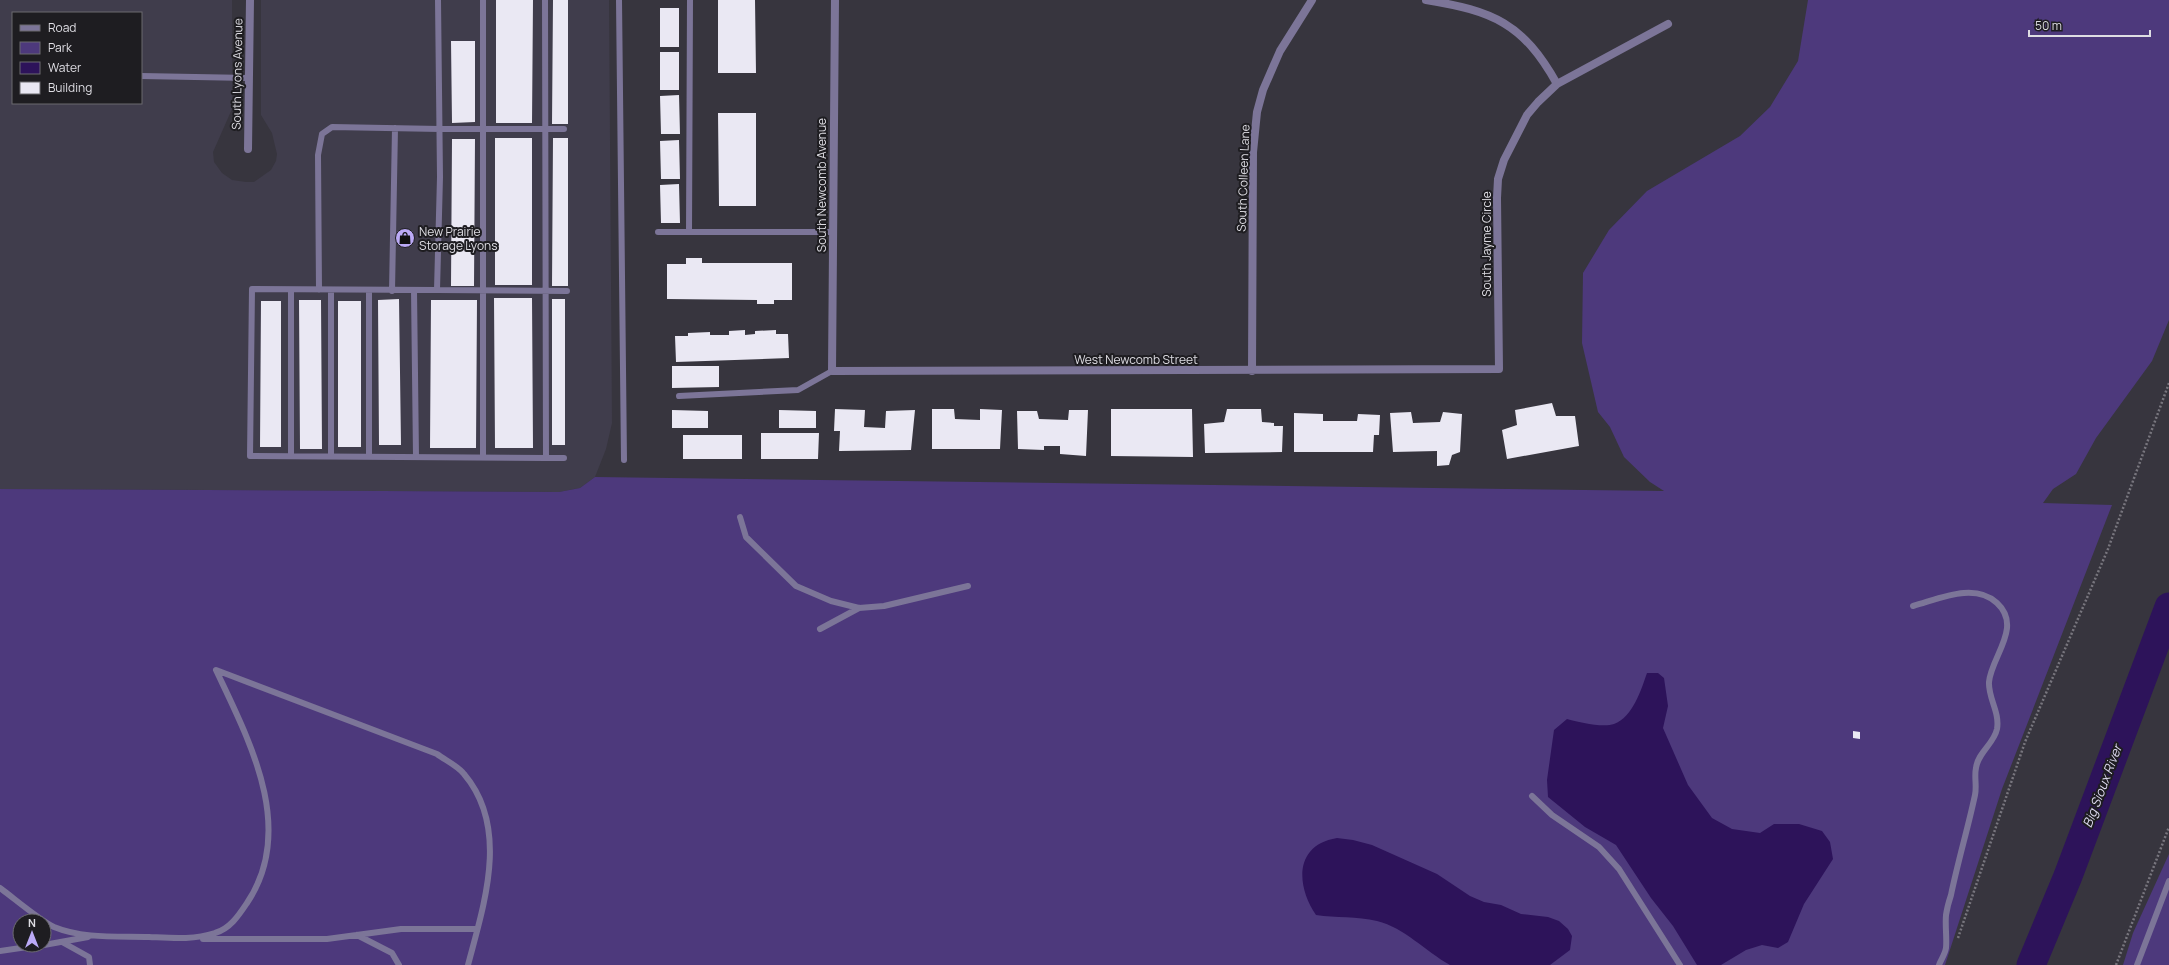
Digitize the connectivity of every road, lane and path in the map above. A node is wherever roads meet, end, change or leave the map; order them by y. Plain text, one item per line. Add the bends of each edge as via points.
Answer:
1 (250, 0) edge
2 (438, 0) edge
3 (483, 0) edge
4 (544, 0) edge
5 (619, 0) edge
6 (690, 0) edge
7 (834, 0) edge
8 (1312, 0) edge
9 (1426, 0) edge
10 (1668, 24) dead end
11 (142, 76) edge
12 (249, 78) junction
13 (1557, 84) junction
14 (395, 128) junction
15 (440, 129) junction
16 (483, 129) junction
17 (545, 129) junction
18 (564, 129) dead end
19 (248, 149) dead end
20 (658, 232) dead end
21 (689, 232) junction
22 (833, 232) junction
23 (292, 290) junction
24 (319, 290) junction
25 (331, 290) junction
26 (369, 290) junction
27 (414, 290) junction
28 (437, 290) junction
29 (483, 290) junction
30 (392, 291) junction
31 (545, 291) junction
32 (567, 291) dead end
33 (1439, 370) joint
34 (832, 371) junction
35 (1252, 371) junction
36 (2169, 384) edge
37 (679, 396) dead end
38 (291, 456) junction
39 (331, 456) junction
40 (369, 457) junction
41 (416, 457) junction
42 (483, 458) junction
43 (546, 458) junction
44 (564, 458) dead end
45 (624, 460) dead end
46 (740, 517) dead end
47 (968, 586) dead end
48 (1914, 606) dead end
49 (860, 608) junction
50 (820, 629) dead end
51 (1532, 796) dead end
52 (2169, 826) edge
53 (2169, 881) edge
54 (0, 888) edge
55 (478, 929) junction
56 (99, 935) junction
57 (357, 935) junction
58 (193, 939) junction
59 (62, 942) junction
60 (52, 944) edge
61 (12, 949) edge
62 (1946, 949) junction
63 (0, 951) edge
64 (90, 965) edge
65 (399, 965) edge
66 (468, 965) edge
67 (1680, 965) edge
68 (1939, 965) edge
69 (2116, 965) edge
70 (2137, 965) edge

1 - 12 street, South Lyons Avenue
2 - 15 lane
3 - 16 lane
4 - 17 lane
5 - 45 lane
6 - 21 lane
7 - 22 street, South Newcomb Avenue
8 - 35 street, South Colleen Lane via 1280,51 1263,90 1257,112 1253,152
9 - 13 street via 1498,18 1520,33 1532,46
10 - 13 street, South Jayme Circle
11 - 12 lane
12 - 19 street, South Lyons Avenue
13 - 33 street, South Jayme Circle via 1527,115 1504,160 1498,179 1499,370
14 - 15 lane
14 - 24 lane via 332,127 322,134 318,155
14 - 30 lane
15 - 16 lane
15 - 28 lane
16 - 17 lane
16 - 29 lane
17 - 18 lane
17 - 31 lane
20 - 21 lane
21 - 22 lane
22 - 34 street, South Newcomb Avenue
23 - 24 lane
23 - 38 lane
23 - 38 lane via 252,289 250,456
24 - 25 lane
25 - 26 lane
25 - 39 lane
26 - 30 lane
26 - 40 lane
27 - 28 lane
27 - 30 lane
27 - 41 lane
28 - 29 lane
29 - 31 lane
29 - 42 lane
31 - 32 lane
31 - 43 lane
33 - 35 street, West Newcomb Street
34 - 35 street, West Newcomb Street
34 - 37 lane via 798,390
36 - 62 path via 2108,549 2025,742 1962,930 1955,944
38 - 39 lane
39 - 40 lane
40 - 41 lane
41 - 42 lane
42 - 43 lane
43 - 44 lane
46 - 49 lane via 746,537 796,586 831,601
47 - 49 lane via 884,606
48 - 62 lane via 1971,592 1986,595 1997,603 2005,621 2006,635 1989,683 1998,720 1997,731 1978,758 1975,793 1946,914
49 - 50 lane
51 - 67 lane via 1552,816 1599,847 1619,869
52 - 69 path
53 - 70 lane
54 - 56 lane via 53,926 81,934
55 - 57 lane via 400,929
55 - 58 lane via 491,850 489,826 478,796 464,773 437,754 216,670 260,769 269,828 266,858 256,890 236,921 217,933
55 - 66 lane
56 - 58 lane
56 - 59 lane
57 - 58 lane via 327,939
57 - 65 lane via 392,953
59 - 60 lane
59 - 64 lane via 89,957
61 - 63 lane
62 - 68 lane

